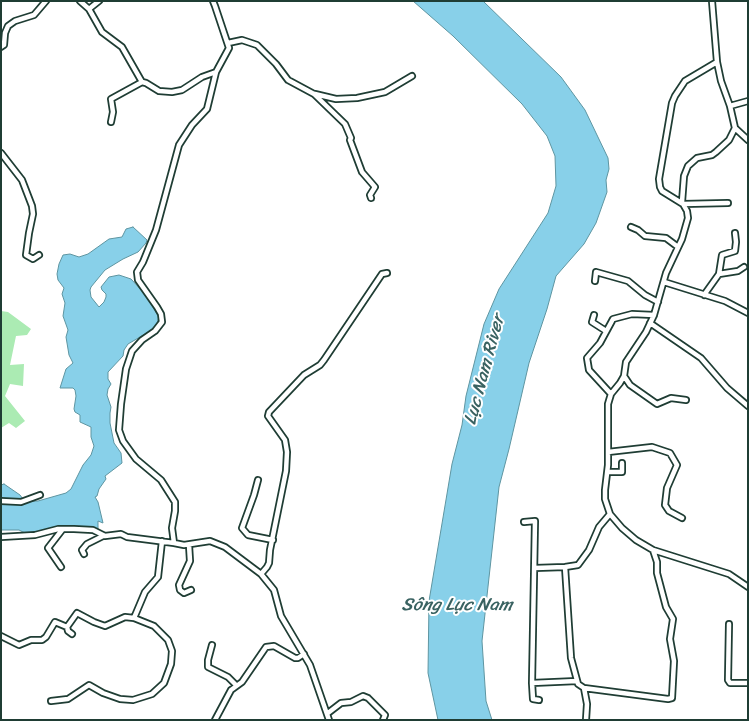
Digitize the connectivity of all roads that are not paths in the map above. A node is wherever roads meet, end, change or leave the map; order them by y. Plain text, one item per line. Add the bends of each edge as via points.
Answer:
1 (46, 1) edge
2 (80, 1) edge
3 (99, 1) edge
4 (212, 1) edge
5 (712, 1) edge
6 (89, 9) junction
7 (228, 43) junction
8 (1, 47) edge
9 (717, 62) junction
10 (216, 72) junction
11 (412, 76) dead end
12 (142, 82) junction
13 (314, 94) junction
14 (748, 101) edge
15 (730, 106) junction
16 (111, 122) dead end
17 (735, 128) junction
18 (748, 140) edge
19 (1, 153) edge
20 (371, 198) dead end
21 (683, 203) junction
22 (728, 203) dead end
23 (631, 226) dead end
24 (734, 233) dead end
25 (678, 247) junction
26 (39, 255) dead end
27 (744, 267) dead end
28 (387, 273) dead end
29 (719, 274) junction
30 (595, 281) dead end
31 (664, 282) junction
32 (704, 295) junction
33 (658, 302) junction
34 (748, 313) edge
35 (594, 315) dead end
36 (654, 315) junction
37 (650, 323) junction
38 (606, 331) junction
39 (624, 376) junction
40 (611, 394) junction
41 (686, 400) dead end
42 (748, 406) edge
43 (608, 452) junction
44 (622, 463) dead end
45 (608, 472) junction
46 (258, 480) dead end
47 (40, 495) dead end
48 (1, 501) edge
49 (610, 514) junction
50 (682, 518) dead end
51 (524, 522) dead end
52 (62, 530) junction
53 (104, 536) junction
54 (1, 537) edge
55 (273, 540) junction
56 (162, 541) junction
57 (174, 543) junction
58 (189, 545) junction
59 (654, 550) junction
60 (84, 554) dead end
61 (61, 567) dead end
62 (565, 567) junction
63 (535, 568) junction
64 (261, 574) junction
65 (748, 587) edge
66 (190, 590) dead end
67 (134, 618) junction
68 (730, 624) dead end
69 (67, 627) junction
70 (72, 634) dead end
71 (1, 636) edge
72 (212, 645) dead end
73 (304, 654) junction
74 (578, 681) junction
75 (532, 683) junction
76 (748, 683) edge
77 (236, 685) junction
78 (584, 688) junction
79 (539, 700) dead end
80 (51, 701) dead end
81 (328, 713) junction
82 (215, 720) edge
83 (329, 720) edge
84 (383, 720) edge
85 (586, 720) edge

1 - 8 street via 34,15 8,26
2 - 6 street
3 - 6 street
4 - 7 street
5 - 9 street
6 - 12 street via 102,32 122,46
7 - 10 street via 227,54
7 - 13 street via 242,40 257,45 288,80
9 - 15 street
9 - 21 street via 685,81 672,103 659,185 664,192
10 - 12 street via 172,92 159,92
10 - 57 street via 207,109 180,145 154,237 137,272 138,280 158,307 162,322 132,352 120,404 119,430 123,441 136,459 161,480 175,502
11 - 13 street via 385,92 356,98 336,99
12 - 16 street via 111,99
13 - 20 street via 346,126 362,172 375,187
14 - 15 street
15 - 17 street
17 - 18 street
17 - 21 street via 729,140 712,155 697,158 688,166 684,176
19 - 26 street via 22,180 32,206 26,254 33,259
21 - 22 street
21 - 25 street via 688,218
23 - 25 street via 645,236 666,238
24 - 29 street via 735,251 722,255
25 - 31 street
27 - 29 street
28 - 55 street via 382,274 320,365 304,375 269,412 268,416 285,440 288,452
29 - 32 street
30 - 33 street via 597,272 628,281
31 - 32 street
31 - 33 street
32 - 34 street
33 - 36 street
35 - 38 street via 592,322
36 - 37 street
36 - 38 street via 637,313 617,317
37 - 39 street via 626,362
37 - 42 street via 701,358
38 - 40 street via 586,361 589,370
39 - 40 street
39 - 41 street via 657,404 673,398
40 - 43 street
43 - 45 street
43 - 50 street via 652,447 670,453 677,465 667,488 665,504 668,511
44 - 45 street via 622,472
45 - 49 street via 605,499
46 - 55 street via 242,528 248,535
47 - 48 street via 21,502
49 - 59 street via 636,540
49 - 62 street via 599,527 580,563
51 - 63 street via 534,521
52 - 53 street via 93,530
52 - 54 street
52 - 61 street via 48,548
53 - 56 street via 121,534
53 - 60 street via 87,544 82,550
55 - 64 street via 269,563
56 - 57 street
56 - 67 street via 158,577 145,592
57 - 58 street
58 - 64 street via 207,541 221,545
58 - 66 street via 190,559 179,585 184,593
59 - 65 street via 729,574
59 - 78 street via 666,607 673,618 670,640 674,661 672,698
62 - 63 street
62 - 74 street via 571,658
63 - 75 street
64 - 73 street via 274,590 281,616
67 - 69 street via 125,617 105,626 77,612
67 - 80 street via 159,630 170,645 171,664 161,687 152,694 130,700 88,685 68,699
68 - 76 street via 728,680 730,683
69 - 70 street
69 - 71 street via 55,622 44,639 19,645
72 - 77 street via 208,667
73 - 77 street via 295,658 269,645 242,682
73 - 81 street
74 - 75 street
74 - 78 street
75 - 79 street via 533,699
77 - 82 street
78 - 85 street
81 - 83 street
81 - 84 street via 363,696 385,714

